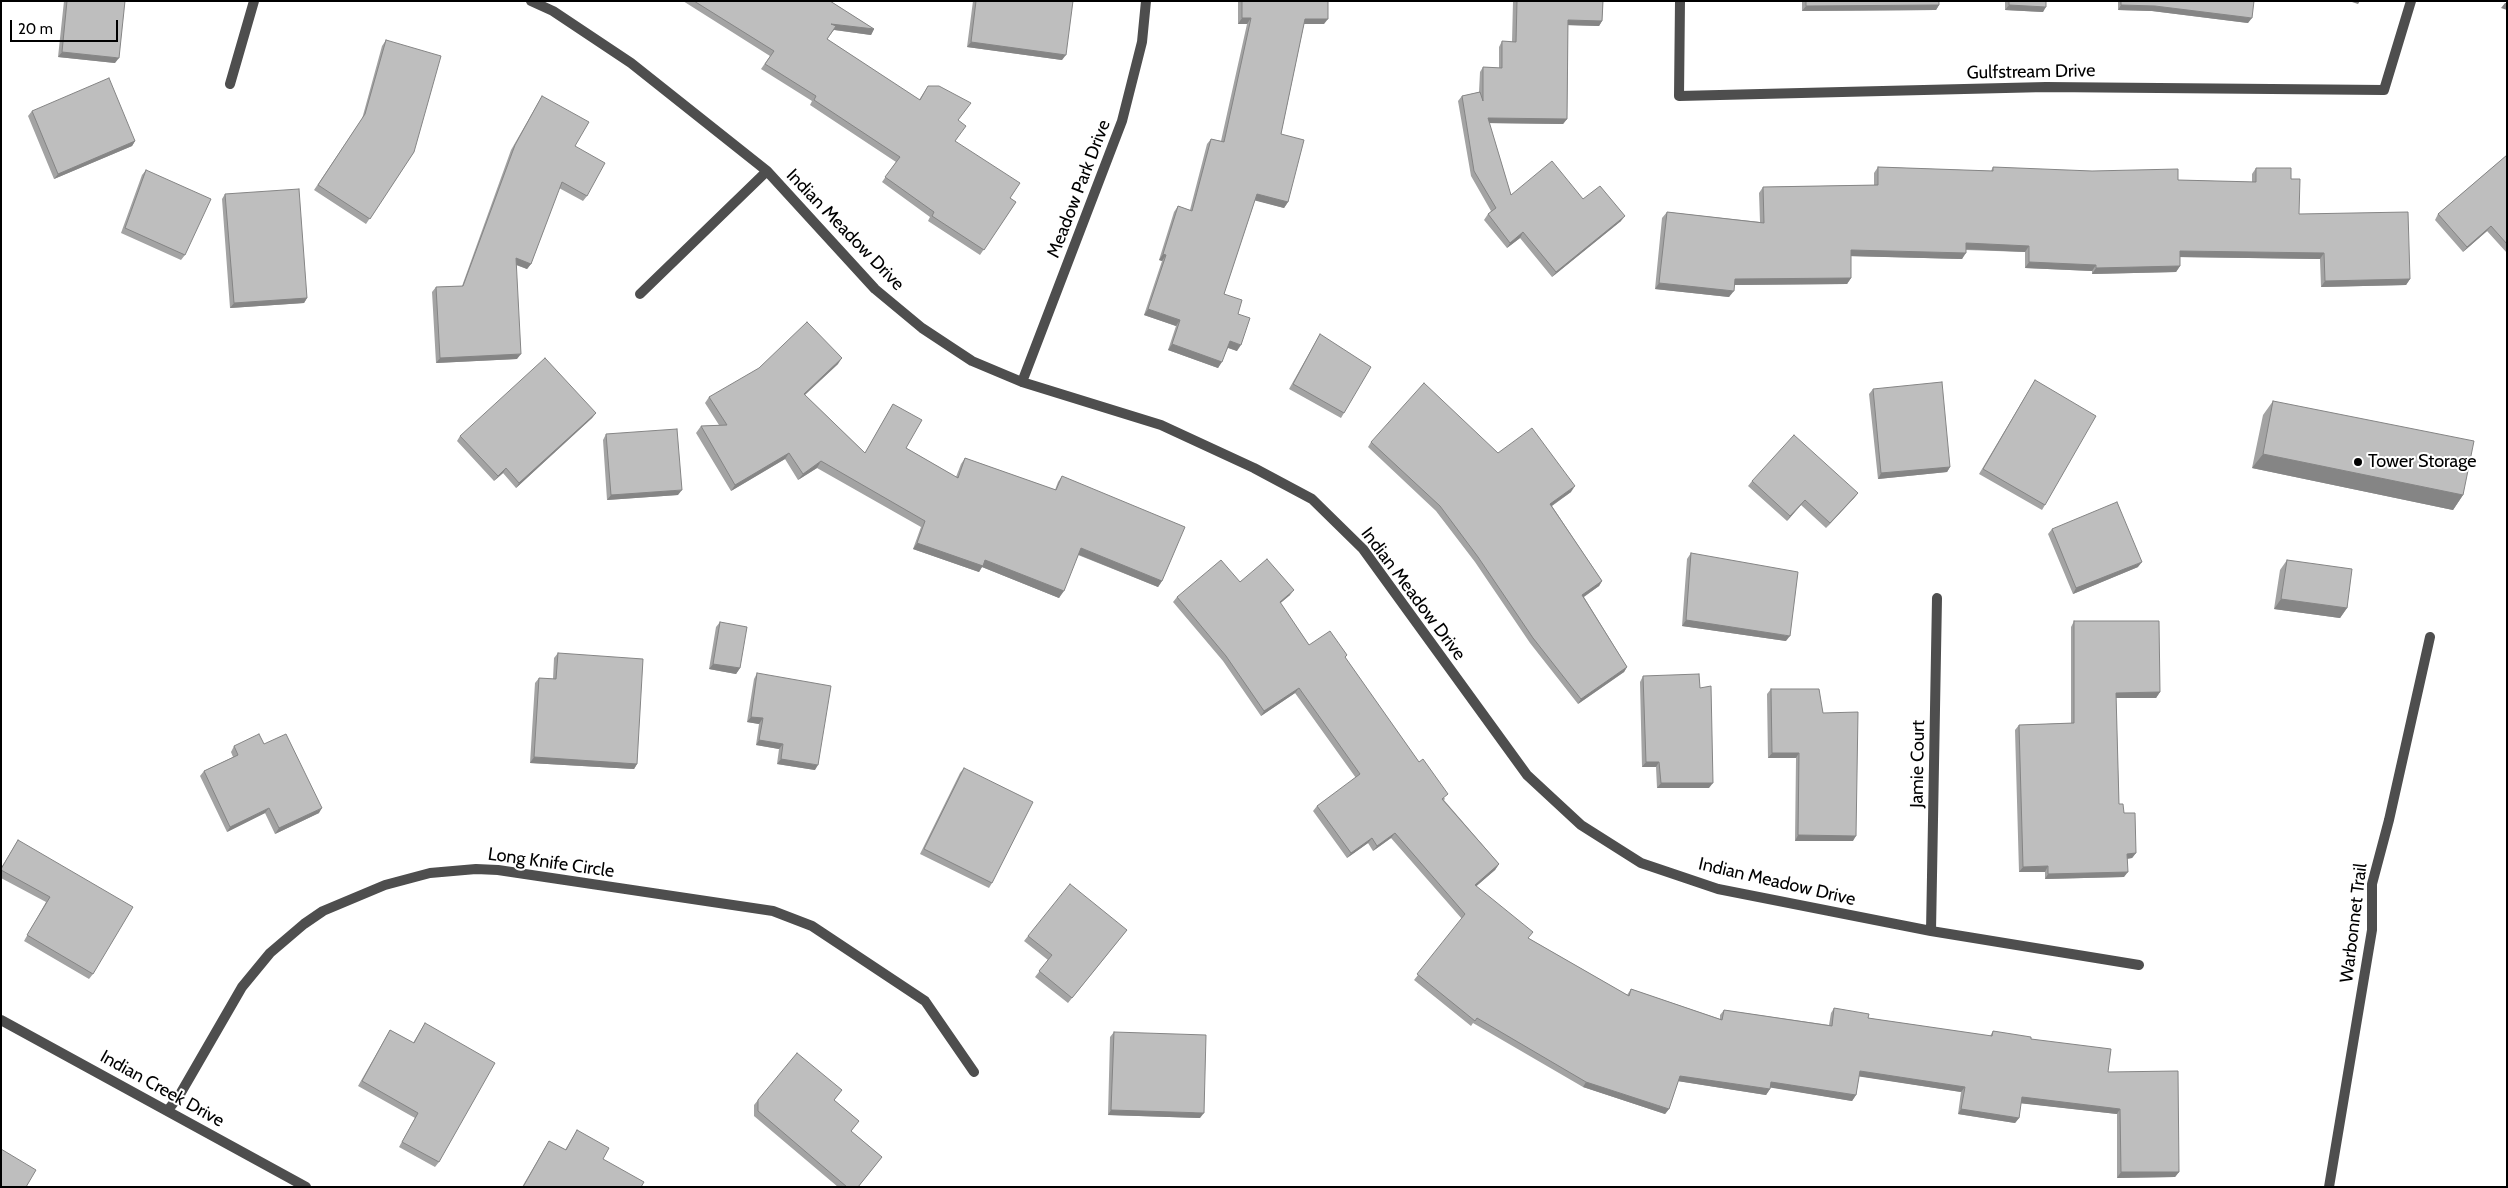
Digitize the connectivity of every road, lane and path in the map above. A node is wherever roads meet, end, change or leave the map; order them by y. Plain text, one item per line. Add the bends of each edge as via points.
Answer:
1 (254, 1) edge
2 (531, 1) edge
3 (560, 1) edge
4 (1146, 1) edge
5 (1680, 1) edge
6 (2411, 1) edge
7 (553, 11) junction
8 (230, 84) dead end
9 (767, 171) junction
10 (640, 294) dead end
11 (1022, 382) junction
12 (1936, 598) dead end
13 (2430, 637) dead end
14 (1931, 931) junction
15 (2140, 965) dead end
16 (1, 1020) edge
17 (974, 1072) dead end
18 (168, 1110) junction
19 (306, 1187) edge
20 (2329, 1187) edge

1 - 8 street
2 - 7 street, Indian Meadow Drive
3 - 7 street
4 - 11 street, Meadow Park Drive via 1142,42 1122,121
5 - 6 street, Gulfstream Drive via 1679,96 2046,87 2384,90
7 - 9 street, Indian Meadow Drive via 631,64
9 - 10 street
9 - 11 street, Indian Meadow Drive via 875,290 922,328 972,361
11 - 14 street, Indian Meadow Drive via 1161,425 1312,499 1363,549 1527,775 1581,825 1641,863 1718,889
12 - 14 street, Jamie Court
13 - 20 street, Warbonnet Trail via 2372,884 2372,930
14 - 15 street, Indian Meadow Drive
16 - 18 street, Indian Creek Drive
17 - 18 street, Long Knife Circle via 924,1001 812,926 773,911 476,869 430,873 385,885 322,911 304,924 270,952 242,987
18 - 19 street, Indian Creek Drive

